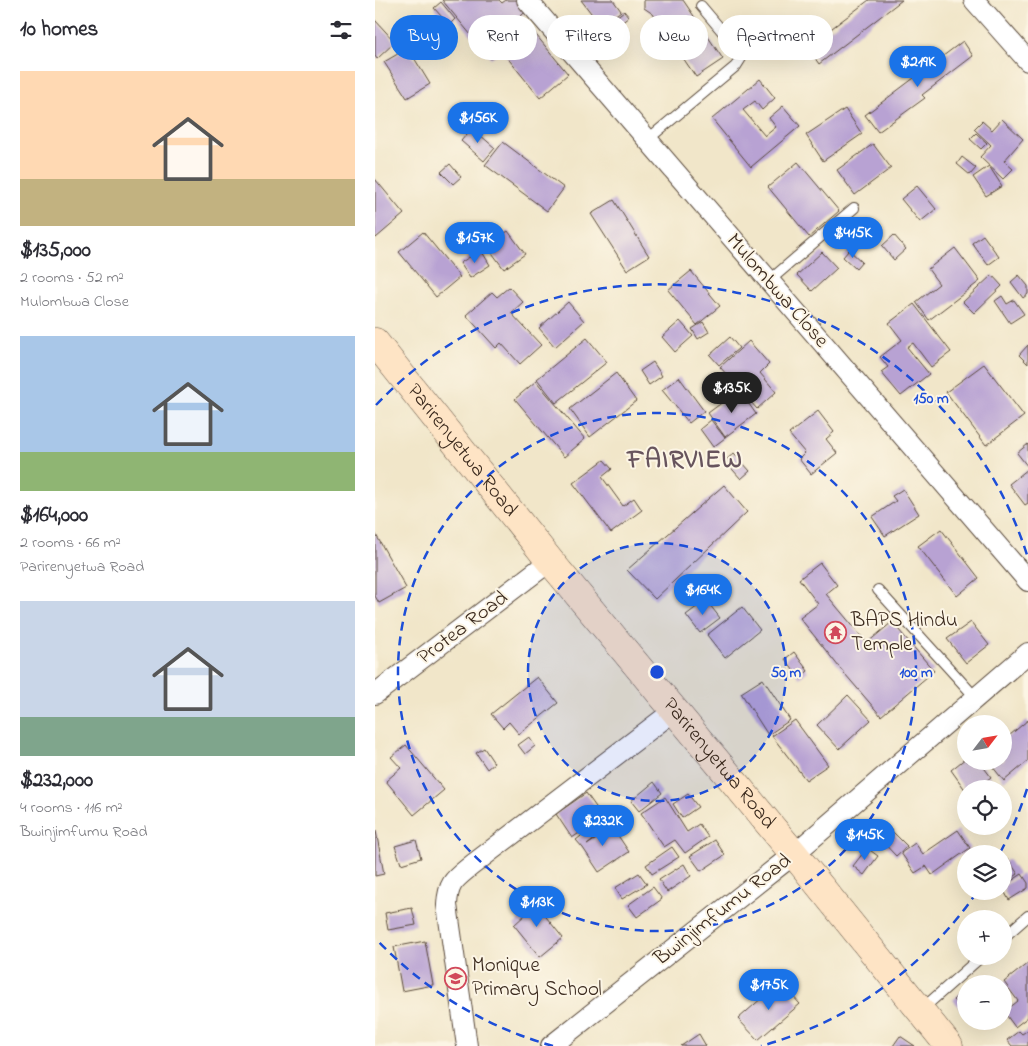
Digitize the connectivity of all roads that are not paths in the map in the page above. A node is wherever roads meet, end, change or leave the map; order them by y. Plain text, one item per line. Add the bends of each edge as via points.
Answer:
1 (527, 0) edge
2 (974, 0) edge
3 (701, 6) dead end
4 (1028, 61) edge
5 (647, 140) junction
6 (854, 208) dead end
7 (769, 281) junction
8 (375, 342) edge
9 (550, 561) junction
10 (1028, 581) edge
11 (878, 590) dead end
12 (1028, 653) edge
13 (375, 694) edge
14 (975, 698) junction
15 (675, 710) junction
16 (794, 854) junction
17 (1028, 916) edge
18 (1012, 931) edge
19 (972, 965) edge
20 (920, 1010) junction
21 (467, 1046) edge
22 (551, 1046) edge
23 (949, 1046) edge

1 - 5 street, Mulombwa Close
2 - 4 street
3 - 5 lane via 741,58 736,66
5 - 7 street, Mulombwa Close
6 - 7 lane
7 - 10 street, Mulombwa Close
8 - 9 main road, Parirenyetwa Road
9 - 13 street, Protea Road
9 - 15 main road, Parirenyetwa Road
11 - 14 lane
12 - 14 street, Bwinjimfumu Road
14 - 16 street, Bwinjimfumu Road
15 - 16 main road, Parirenyetwa Road
15 - 21 street via 450,885 447,905
16 - 20 main road, Parirenyetwa Road
16 - 22 street, Bwinjimfumu Road
17 - 18 lane
19 - 20 lane
20 - 23 main road, Parirenyetwa Road

